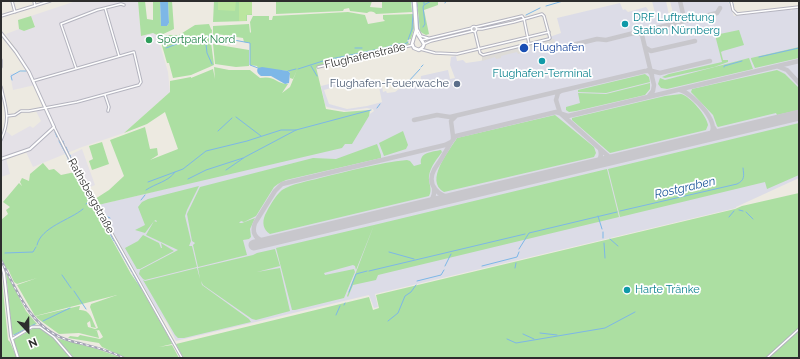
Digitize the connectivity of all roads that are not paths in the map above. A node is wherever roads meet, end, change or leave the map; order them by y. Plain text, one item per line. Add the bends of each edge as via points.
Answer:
1 (12, 1) edge
2 (34, 1) edge
3 (50, 1) edge
4 (414, 1) edge
5 (731, 1) edge
6 (124, 5) dead end
7 (35, 6) junction
8 (799, 7) edge
9 (105, 8) junction
10 (15, 12) junction
11 (1, 16) edge
12 (524, 19) junction
13 (417, 28) junction
14 (472, 28) junction
15 (477, 28) junction
16 (474, 31) junction
17 (549, 32) junction
18 (1, 33) edge
19 (430, 38) junction
20 (528, 38) junction
21 (421, 39) junction
22 (413, 43) junction
23 (424, 44) junction
24 (501, 44) junction
25 (529, 44) junction
26 (420, 49) junction
27 (479, 50) junction
28 (502, 50) junction
29 (120, 56) junction
30 (1, 60) edge
31 (1, 67) edge
32 (318, 67) dead end
33 (76, 68) junction
34 (33, 81) junction
35 (1, 87) edge
36 (2, 94) edge
37 (105, 95) junction
38 (45, 107) junction
39 (108, 111) dead end
40 (7, 116) junction
41 (54, 127) junction
42 (1, 140) edge
43 (1, 159) edge
44 (1, 264) edge
45 (799, 329) edge
46 (12, 339) junction
47 (18, 358) edge
48 (72, 358) edge
49 (182, 358) edge
50 (767, 358) edge

1 - 10 street
2 - 7 street
3 - 7 street
4 - 13 main road, Flughafenstraße
4 - 22 main road, Flughafenstraße via 416,31
5 - 8 street via 734,12 739,14
6 - 9 street
7 - 10 street
9 - 29 street
9 - 33 street via 60,24
10 - 11 street
12 - 15 street, Flughafenstraße
12 - 15 street, Flughafenstraße via 522,16
12 - 17 street, Flughafenstraße via 544,15
12 - 20 street
13 - 19 street via 421,36
13 - 21 main road, Flughafenstraße
14 - 15 street, Flughafenstraße
14 - 16 street
14 - 19 street, Flughafenstraße
15 - 16 street
16 - 23 street
16 - 27 street
17 - 20 street, Flughafenstraße
17 - 25 street, Flughafenstraße via 549,39
18 - 34 street, Rathsbergstraße via 19,56
19 - 21 street, Flughafenstraße
20 - 24 street, Flughafenstraße
20 - 25 street
21 - 22 main road, Flughafenstraße via 416,38
21 - 23 main road, Flughafenstraße
22 - 26 main road, Flughafenstraße via 415,48
22 - 32 street, Flughafenstraße
23 - 26 main road, Flughafenstraße
24 - 27 street, Flughafenstraße
24 - 28 street
25 - 28 street, Flughafenstraße
26 - 27 street, Flughafenstraße via 457,54
27 - 28 street, Flughafenstraße via 483,55
29 - 33 street
29 - 37 street via 134,52 141,84
30 - 31 street
33 - 34 street
34 - 38 street, Rathsbergstraße
35 - 36 street
36 - 40 street
37 - 38 street
37 - 39 street
38 - 40 street via 20,110 15,115
38 - 41 street, Rathsbergstraße
40 - 42 street via 7,127
41 - 43 street via 30,149
41 - 49 street, Rathsbergstraße
44 - 46 street
45 - 50 street
46 - 47 street
46 - 48 street via 32,327 40,327 54,337

